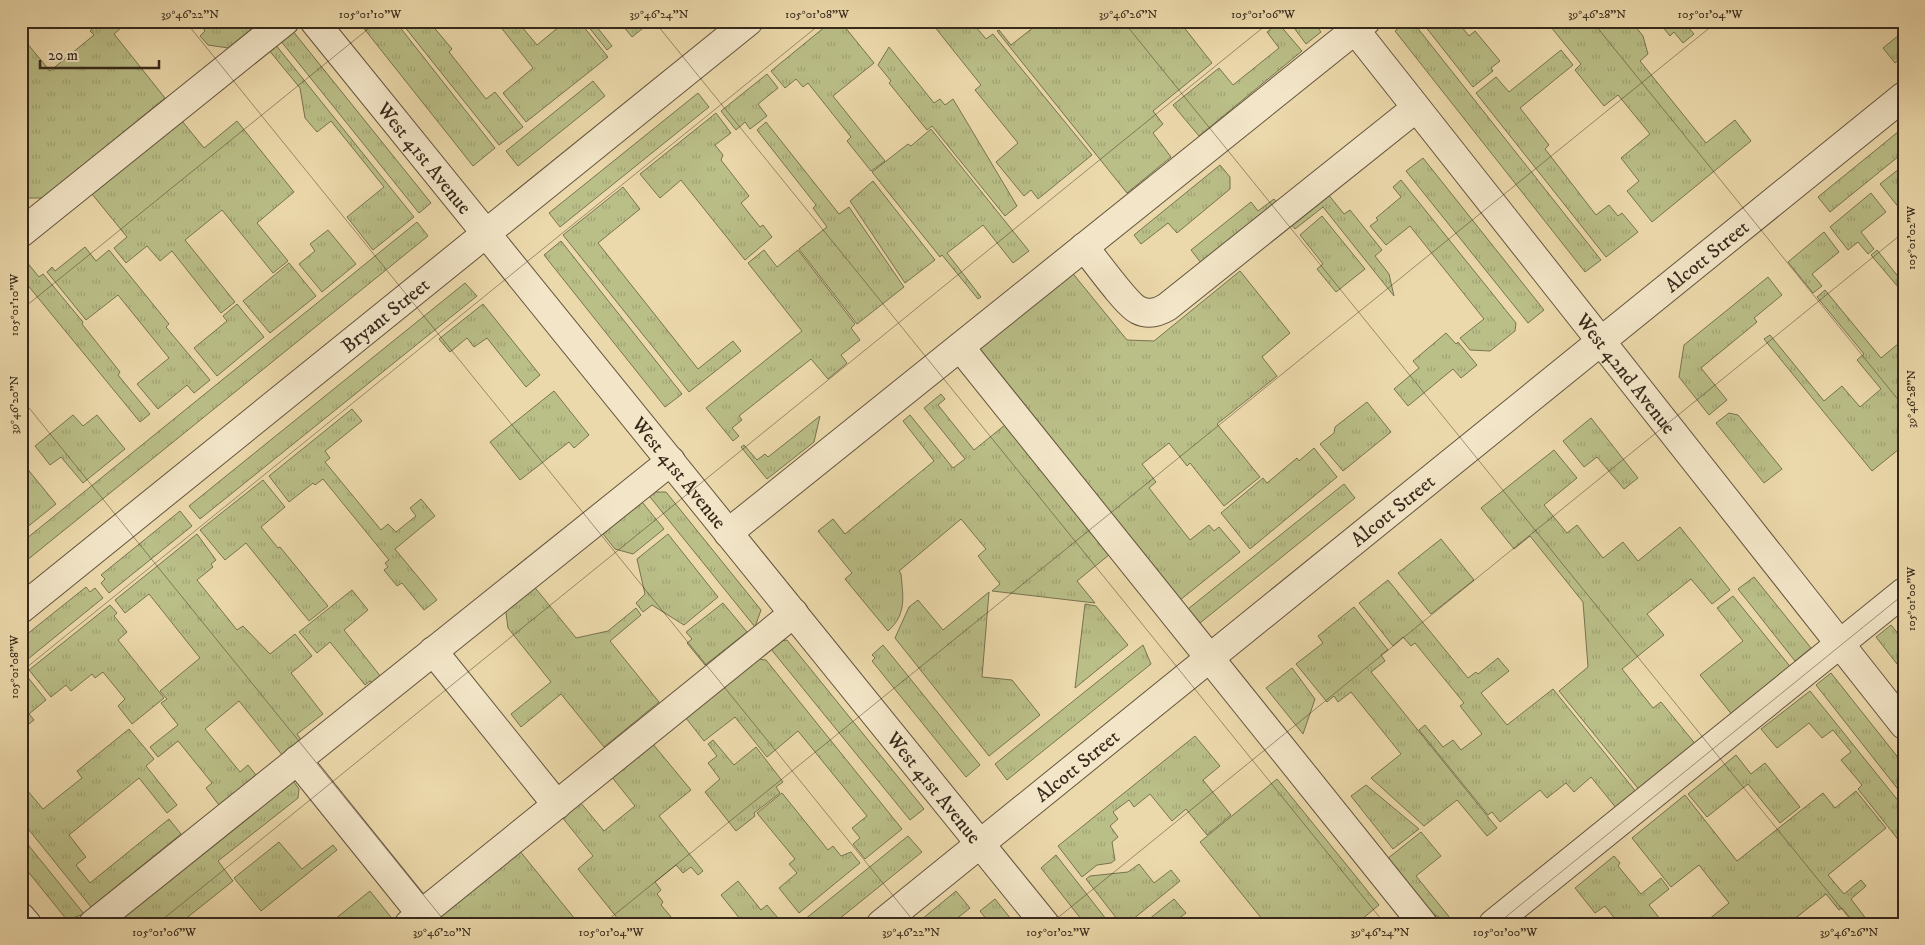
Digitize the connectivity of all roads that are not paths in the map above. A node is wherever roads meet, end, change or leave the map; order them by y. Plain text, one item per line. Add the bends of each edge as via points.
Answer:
1 (285, 21) edge
2 (314, 21) edge
3 (748, 21) edge
4 (1357, 24) edge
5 (1904, 96) edge
6 (1416, 108) junction
7 (21, 232) edge
8 (486, 233) junction
9 (1084, 247) junction
10 (1601, 341) junction
11 (960, 347) junction
12 (670, 461) junction
13 (728, 532) junction
14 (1904, 592) edge
15 (21, 609) edge
16 (794, 613) junction
17 (1840, 644) junction
18 (433, 651) junction
19 (1209, 658) junction
20 (1904, 725) edge
21 (297, 760) junction
22 (557, 805) junction
23 (980, 843) junction
24 (21, 917) edge
25 (415, 919) edge
26 (27, 924) edge
27 (93, 924) edge
28 (881, 924) edge
29 (1045, 924) edge
30 (1424, 924) edge
31 (1493, 924) edge

1 - 7 street
2 - 8 street, West 41st Avenue
3 - 8 street, Bryant Street
4 - 6 street, West 42nd Avenue
4 - 9 street
5 - 10 street, Alcott Street
6 - 9 street via 1160,312 1135,308
6 - 10 street, West 42nd Avenue
8 - 12 street, West 41st Avenue
8 - 15 street, Bryant Street
9 - 11 street
10 - 17 street, West 42nd Avenue
10 - 19 street, Alcott Street
11 - 13 street
11 - 19 street
12 - 13 street, West 41st Avenue
12 - 18 street
13 - 16 street, West 41st Avenue
14 - 17 street
16 - 22 street
16 - 23 street, West 41st Avenue
17 - 20 street, West 42nd Avenue
17 - 31 street
18 - 21 street
18 - 22 street
19 - 23 street, Alcott Street
19 - 30 street
21 - 25 street
21 - 27 street
22 - 25 street
23 - 28 street, Alcott Street
23 - 29 street, West 41st Avenue
24 - 26 street

